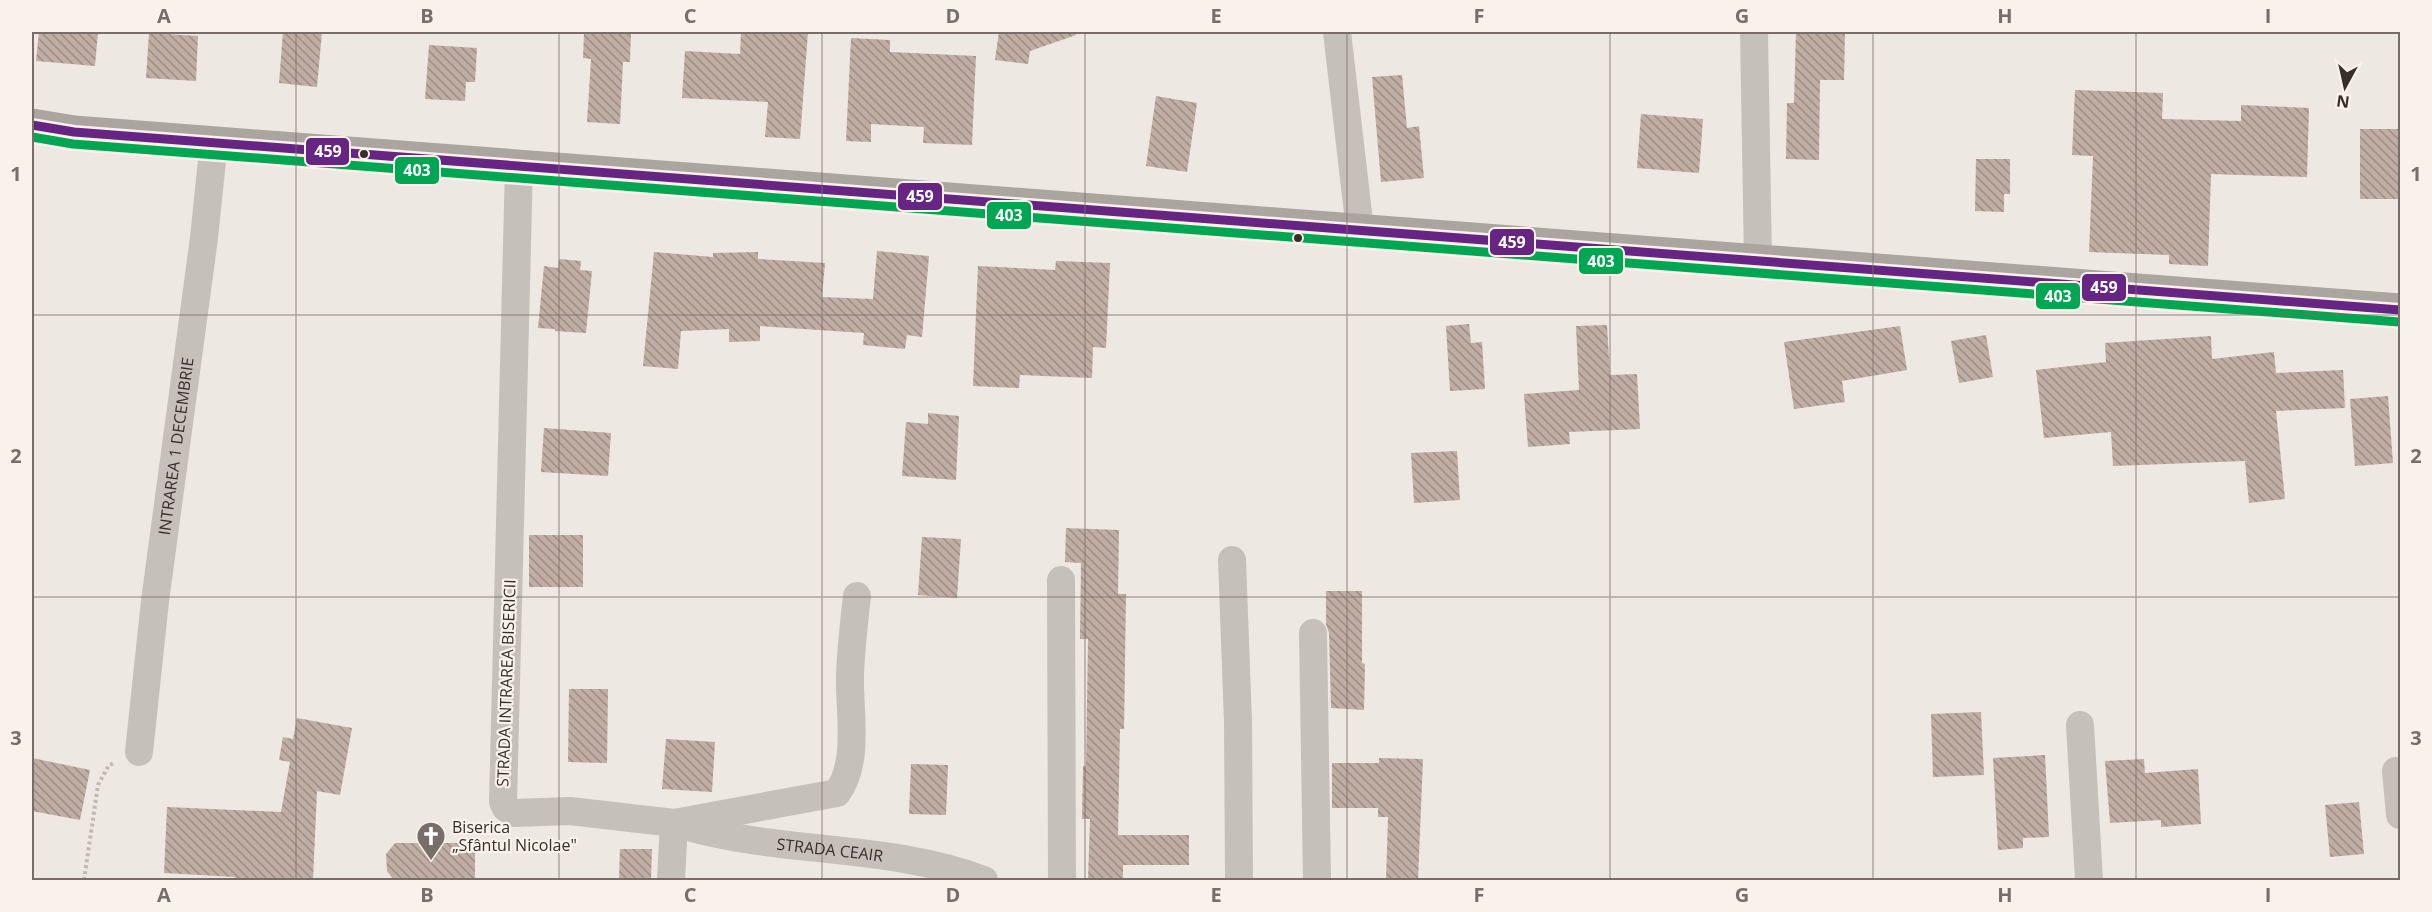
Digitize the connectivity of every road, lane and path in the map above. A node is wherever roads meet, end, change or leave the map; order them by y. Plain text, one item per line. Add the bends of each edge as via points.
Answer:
1 (1337, 32) edge
2 (1754, 32) edge
3 (32, 125) edge
4 (214, 141) junction
5 (519, 165) junction
6 (1360, 230) junction
7 (1758, 260) junction
8 (2400, 310) edge
9 (1232, 560) dead end
10 (1060, 580) dead end
11 (856, 596) dead end
12 (1313, 633) dead end
13 (2080, 725) dead end
14 (139, 752) joint
15 (2396, 771) dead end
16 (2400, 814) edge
17 (674, 823) junction
18 (84, 880) edge
19 (671, 880) edge
20 (984, 880) edge
21 (1062, 880) edge
22 (1239, 880) edge
23 (1317, 880) edge
24 (2090, 880) edge

1 - 6 street
2 - 7 street
3 - 4 main road via 74,132
4 - 5 main road
4 - 14 street, INTRAREA 1 DECEMBRIE
5 - 6 main road
5 - 17 street, STRADA INTRAREA BISERICII via 503,802 514,813 570,811
6 - 7 main road
7 - 8 main road
9 - 22 street
10 - 21 street
11 - 17 street, STRADA INTRAREA BISERICII via 850,674 852,758 845,783 837,793
12 - 23 street
13 - 24 street
14 - 18 path via 109,765 98,785
15 - 16 street
17 - 19 street
17 - 20 street, STRADA CEAIR via 773,843 922,862

